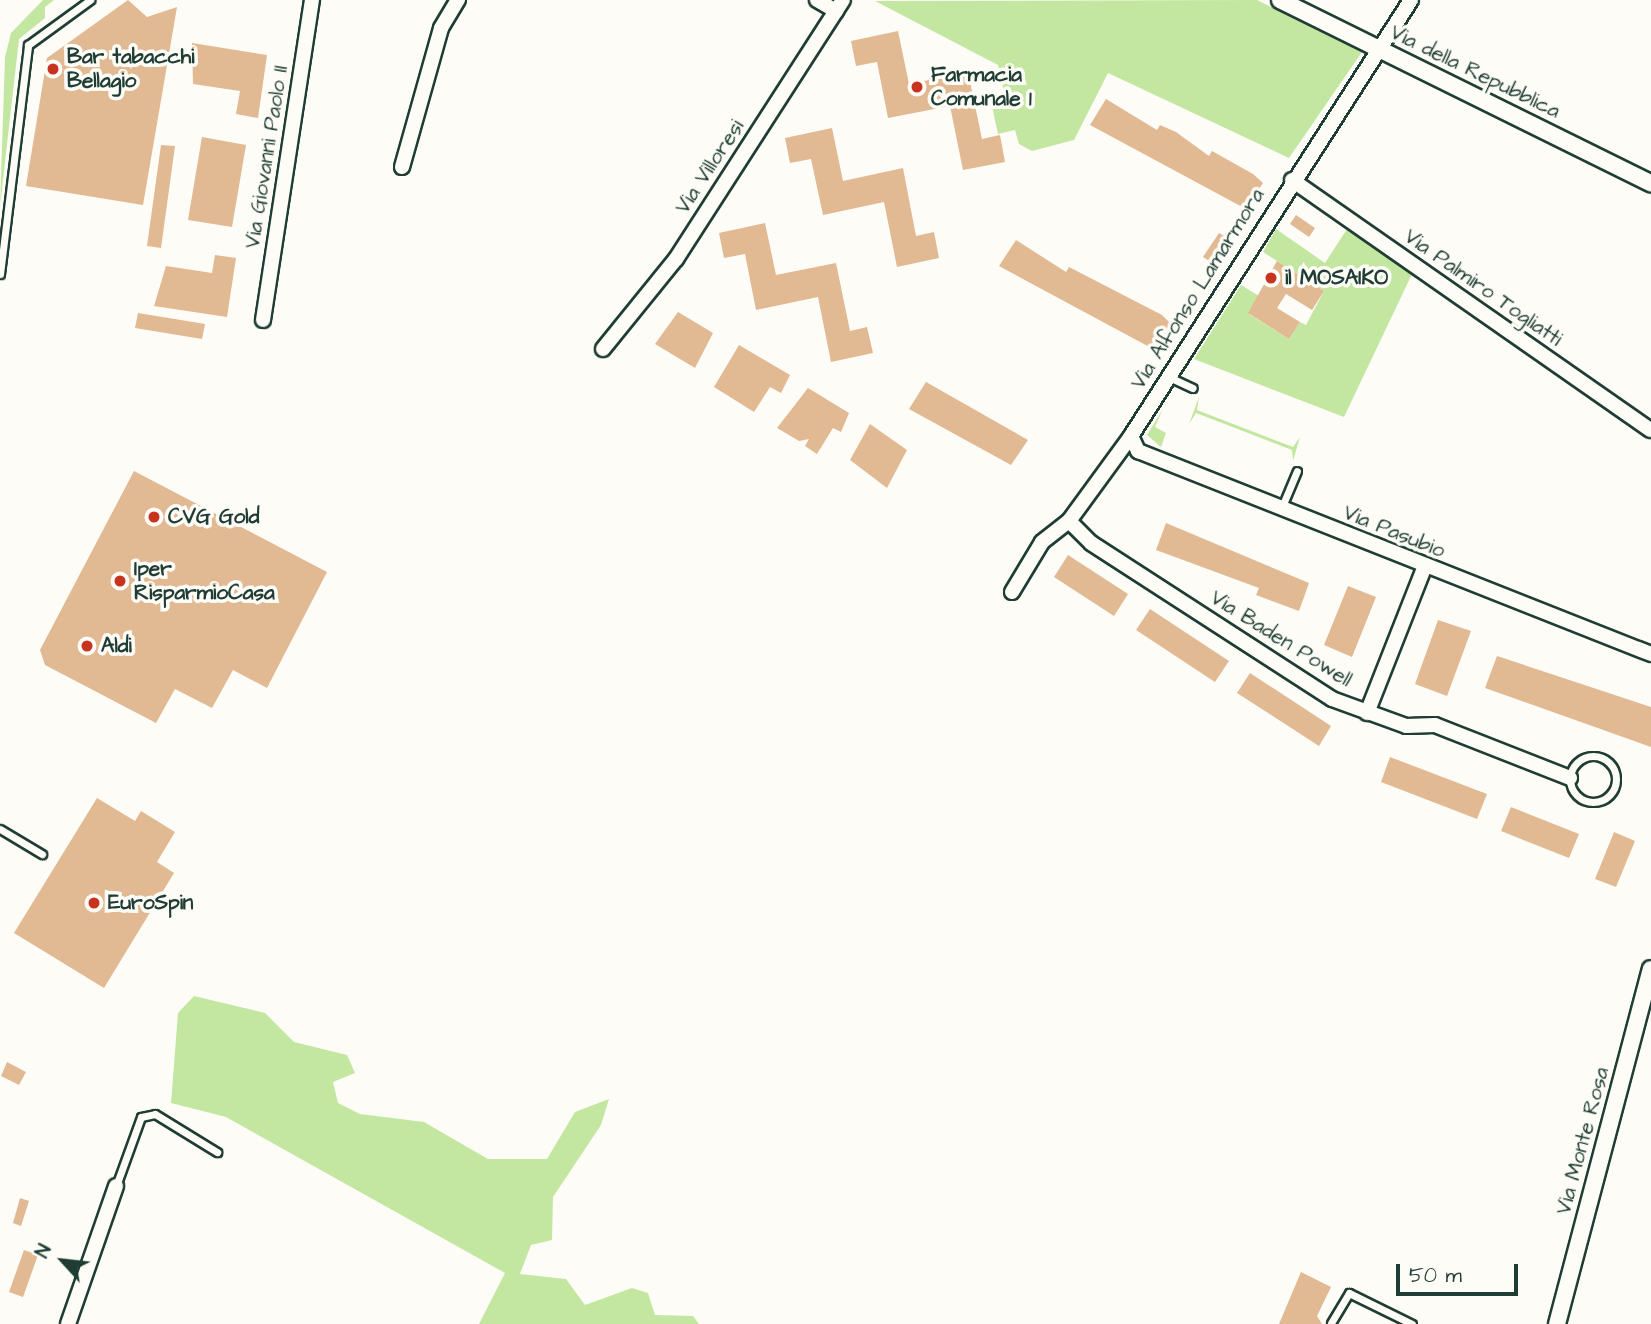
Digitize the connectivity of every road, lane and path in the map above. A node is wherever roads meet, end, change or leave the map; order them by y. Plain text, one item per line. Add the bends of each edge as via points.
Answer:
1 (89, 0) edge
2 (312, 0) edge
3 (458, 0) edge
4 (817, 0) edge
5 (1280, 0) edge
6 (1411, 0) edge
7 (840, 5) edge
8 (1379, 48) junction
9 (402, 167) dead end
10 (1649, 179) edge
11 (1292, 180) junction
12 (0, 274) edge
13 (264, 320) dead end
14 (603, 349) dead end
15 (1168, 377) junction
16 (1192, 388) dead end
17 (1651, 430) edge
18 (1130, 436) junction
19 (1297, 471) dead end
20 (1281, 509) junction
21 (1069, 521) junction
22 (1424, 568) junction
23 (1012, 592) dead end
24 (1651, 654) edge
25 (1367, 713) junction
26 (1570, 778) junction
27 (0, 829) edge
28 (42, 854) dead end
29 (1651, 969) edge
30 (217, 1152) dead end
31 (116, 1186) joint
32 (1331, 1323) edge
33 (68, 1324) edge
34 (1412, 1324) edge
35 (1557, 1324) edge

1 - 12 lane via 28,45
2 - 13 street, Via Giovanni Paolo II
3 - 9 street via 441,28
4 - 7 street
5 - 8 street, Via della Repubblica
6 - 8 street, Via Alfonso Lamarmora
7 - 14 street, Via Villoresi via 676,259
8 - 10 street, Via della Repubblica
8 - 11 street, Via Alfonso Lamarmora
11 - 15 street, Via Alfonso Lamarmora
11 - 17 street, Via Palmiro Togliatti
15 - 16 lane
15 - 18 street, Via Alfonso Lamarmora
18 - 20 street, Via Pasubio via 1138,451
18 - 21 street, Via Alfonso Lamarmora
19 - 20 lane
20 - 22 street, Via Pasubio
21 - 23 street, Via Alfonso Lamarmora via 1042,542
21 - 25 street, Via Baden Powell via 1091,543 1332,699
22 - 24 street, Via Pasubio
22 - 25 street
25 - 26 street, Via Baden Powell via 1406,726 1435,726
26 - 26 lane via 1574,793 1592,803 1608,797 1616,782 1613,766 1599,757 1578,762
27 - 28 lane
29 - 35 street, Via Monte Rosa
30 - 31 lane via 155,1114 141,1117
31 - 33 street
32 - 34 lane via 1349,1293

